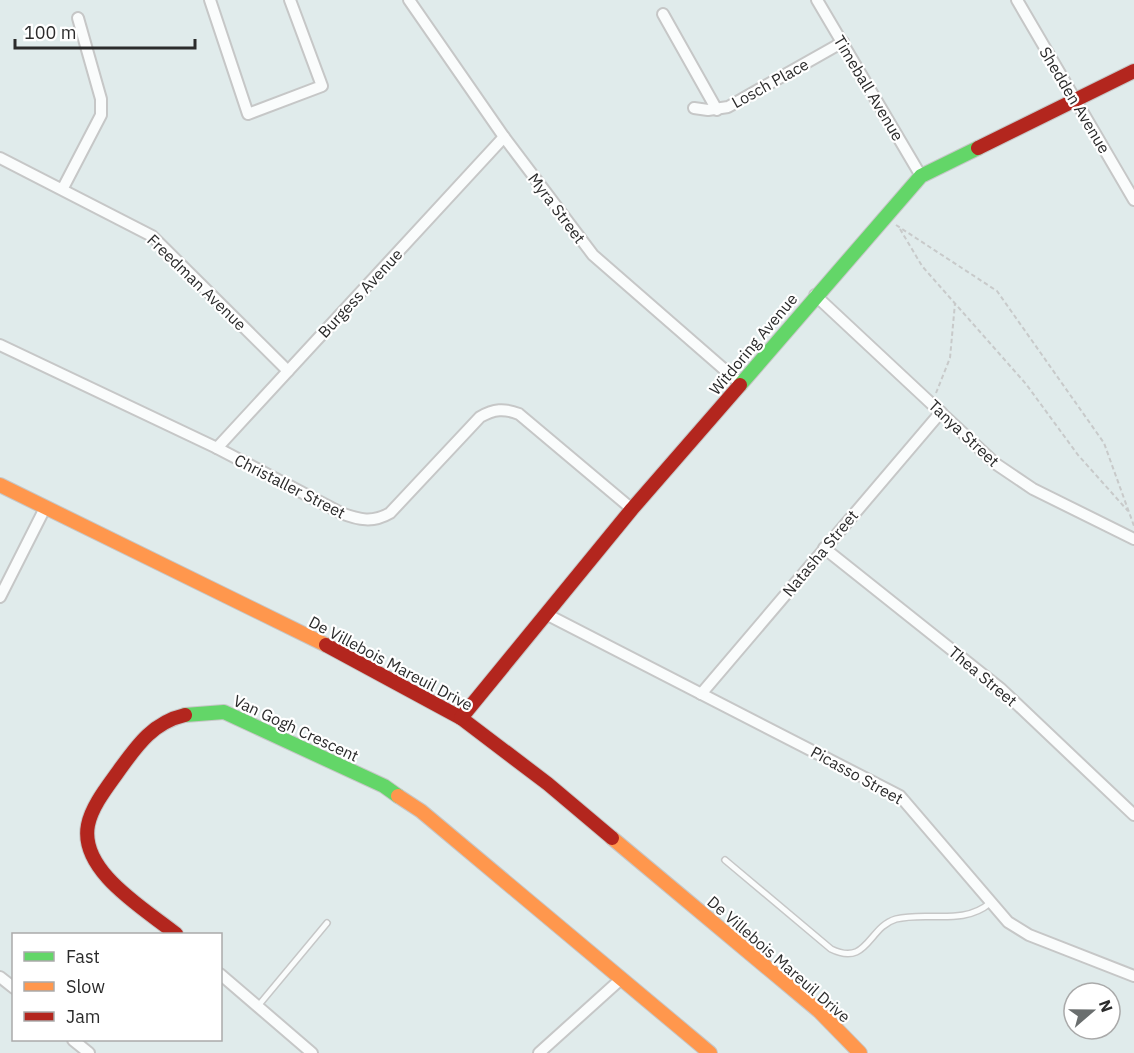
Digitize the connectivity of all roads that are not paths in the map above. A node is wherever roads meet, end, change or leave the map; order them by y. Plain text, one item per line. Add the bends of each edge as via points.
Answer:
1 (210, 0) edge
2 (290, 0) edge
3 (409, 0) edge
4 (818, 0) edge
5 (1017, 0) edge
6 (663, 14) dead end
7 (78, 18) dead end
8 (843, 42) junction
9 (1134, 71) edge
10 (1076, 100) junction
11 (694, 108) dead end
12 (717, 110) junction
13 (504, 137) junction
14 (0, 158) edge
15 (921, 176) junction
16 (63, 188) junction
17 (1134, 200) edge
18 (815, 295) junction
19 (0, 345) edge
20 (288, 371) junction
21 (741, 384) junction
22 (941, 412) junction
23 (217, 448) junction
24 (0, 485) edge
25 (45, 508) junction
26 (633, 510) junction
27 (1134, 539) edge
28 (824, 548) junction
29 (0, 597) edge
30 (546, 614) junction
31 (701, 694) junction
32 (461, 718) junction
33 (1134, 815) edge
34 (725, 860) dead end
35 (990, 903) junction
36 (327, 923) dead end
37 (175, 933) edge
38 (0, 976) edge
39 (222, 976) edge
40 (1134, 976) edge
41 (621, 979) junction
42 (12, 986) edge
43 (258, 1006) junction
44 (74, 1041) edge
45 (89, 1053) edge
46 (312, 1053) edge
47 (539, 1053) edge
48 (710, 1053) edge
49 (861, 1053) edge

1 - 2 street via 248,114 322,86
3 - 13 street, Myra Street
4 - 8 street, Timeball Avenue
5 - 10 street, Shedden Avenue
6 - 12 street
7 - 16 street via 101,99 101,115
8 - 12 street, Losch Place
8 - 15 street, Timeball Avenue
9 - 10 street, Witdoring Avenue
10 - 15 street, Witdoring Avenue
10 - 17 street, Shedden Avenue
11 - 12 street, Losch Place
13 - 20 street, Burgess Avenue
13 - 21 street, Myra Street via 593,255
14 - 16 street, Freedman Avenue
15 - 18 street, Witdoring Avenue
16 - 20 street, Freedman Avenue via 153,236
18 - 21 street, Witdoring Avenue
18 - 22 street, Tanya Street
19 - 23 street, Christaller Street
20 - 23 street, Burgess Avenue
21 - 26 street, Witdoring Avenue
22 - 27 street, Tanya Street via 996,464 1033,489
22 - 28 street, Natasha Street
23 - 26 street, Christaller Street via 341,513 369,520 383,517 406,498 480,417 507,410 519,414
24 - 25 street, De Villebois Mareuil Drive
25 - 29 street
25 - 32 street, De Villebois Mareuil Drive via 344,654
26 - 30 street, Witdoring Avenue
28 - 31 street, Natasha Street
28 - 33 street, Thea Street via 1001,689
30 - 31 street, Picasso Street
30 - 32 street, Witdoring Avenue
31 - 35 street, Picasso Street via 900,796
32 - 49 street, De Villebois Mareuil Drive via 602,829 819,1011
34 - 35 lane via 831,948 846,954 861,950 880,928 896,920 970,915
35 - 40 street, Picasso Street via 1008,922 1029,935
36 - 43 lane
37 - 41 street, Van Gogh Crescent via 96,863 90,850 89,820 147,733 163,722 201,712 224,712 384,786 421,811
38 - 42 street
39 - 43 street
41 - 47 street
41 - 48 street, Van Gogh Crescent
43 - 46 street
44 - 45 street

